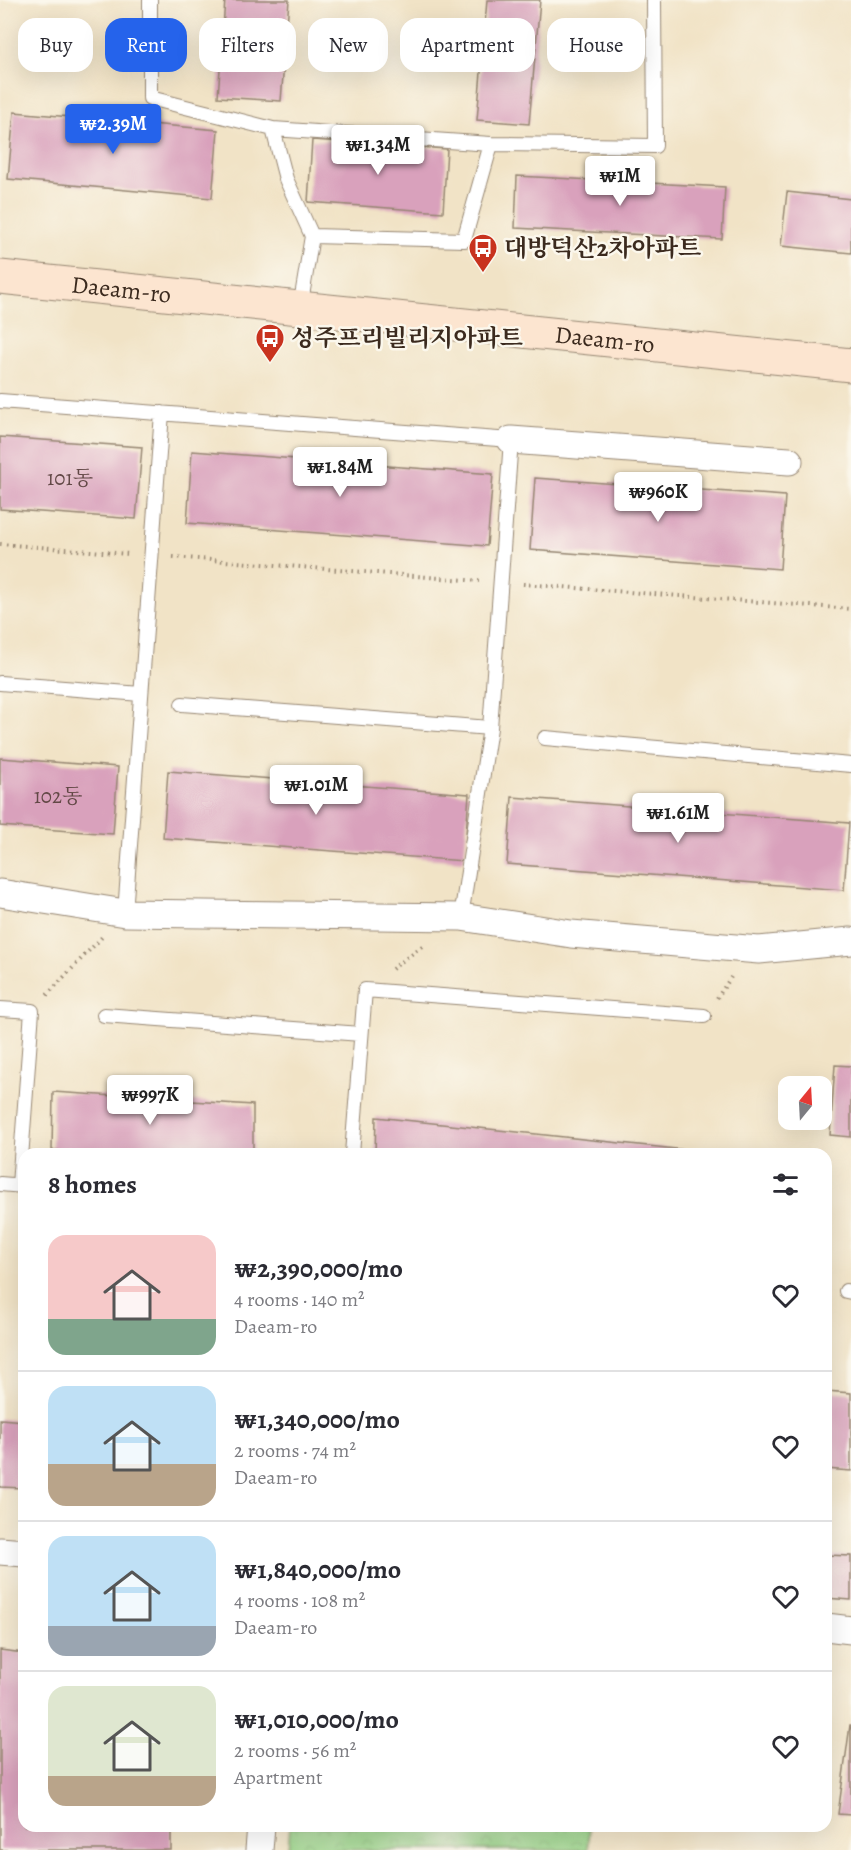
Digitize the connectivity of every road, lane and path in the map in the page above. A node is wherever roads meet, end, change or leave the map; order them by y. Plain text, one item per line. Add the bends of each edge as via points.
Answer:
1 (150, 0) edge
2 (654, 0) edge
3 (273, 129) junction
4 (491, 144) junction
5 (312, 236) junction
6 (0, 277) edge
7 (300, 308) junction
8 (851, 365) edge
9 (0, 401) edge
10 (162, 413) junction
11 (511, 440) junction
12 (789, 461) dead end
13 (0, 544) edge
14 (152, 556) junction
15 (501, 582) junction
16 (851, 609) edge
17 (0, 684) edge
18 (141, 694) junction
19 (182, 704) dead end
20 (490, 728) junction
21 (545, 738) dead end
22 (851, 765) edge
23 (0, 893) edge
24 (125, 913) junction
25 (461, 917) junction
26 (851, 941) edge
27 (759, 950) junction
28 (365, 990) junction
29 (0, 1008) edge
30 (32, 1011) junction
31 (104, 1015) dead end
32 (704, 1016) joint
33 (361, 1034) junction
34 (23, 1148) edge
35 (352, 1148) edge
36 (0, 1184) edge
37 (18, 1185) edge
38 (0, 1551) edge
39 (18, 1552) edge
40 (832, 1628) edge
41 (851, 1630) edge
42 (260, 1832) edge
43 (259, 1850) edge

1 - 3 lane via 150,98
2 - 4 lane via 655,146
3 - 4 lane
3 - 5 lane via 286,179
4 - 5 lane via 465,240
5 - 7 lane
6 - 7 street, Daeam-ro
7 - 8 street, Daeam-ro
9 - 10 lane
10 - 11 lane
10 - 14 lane
11 - 12 street
11 - 15 lane
13 - 14 path
14 - 15 path
14 - 18 lane
15 - 16 path
15 - 20 lane
17 - 18 lane
18 - 24 lane
19 - 20 lane
20 - 25 lane
21 - 22 lane
23 - 24 street
24 - 25 street
24 - 30 path
25 - 27 street via 571,934
25 - 28 path
26 - 27 street
27 - 32 path via 730,979
28 - 32 lane
28 - 33 lane
29 - 30 lane
30 - 34 lane
31 - 33 lane
33 - 35 lane
36 - 37 lane
38 - 39 street
40 - 41 street
42 - 43 street

